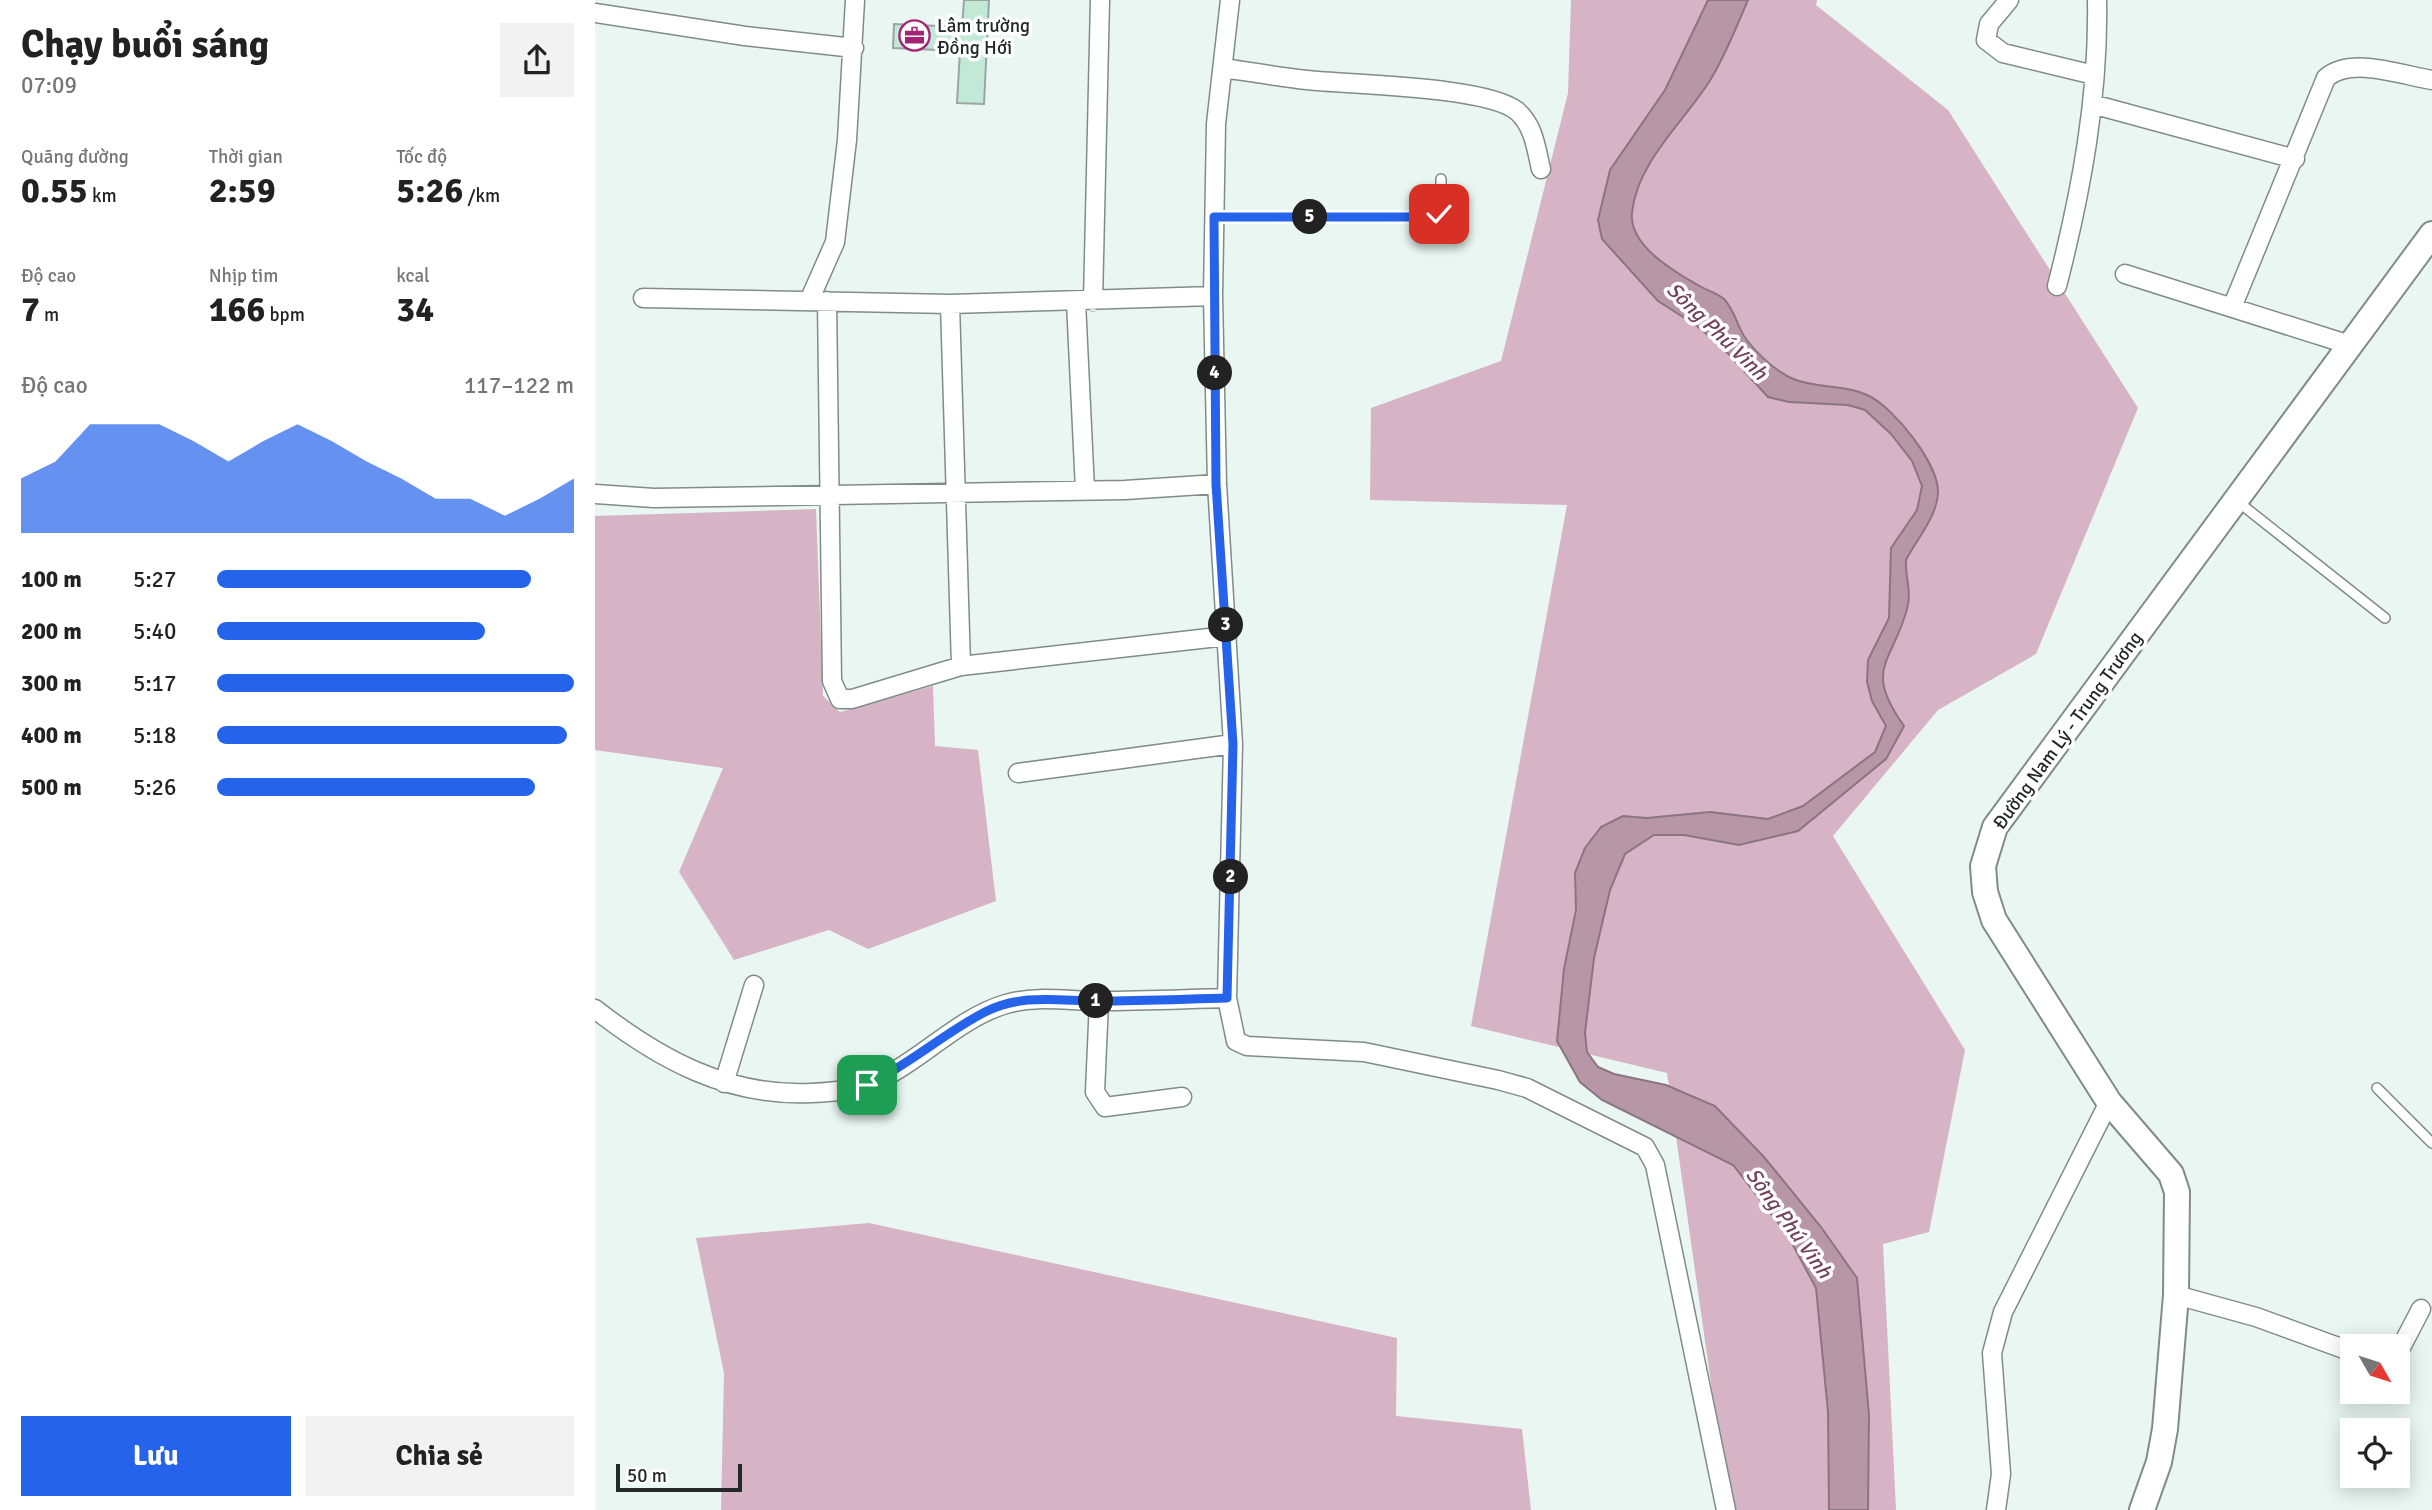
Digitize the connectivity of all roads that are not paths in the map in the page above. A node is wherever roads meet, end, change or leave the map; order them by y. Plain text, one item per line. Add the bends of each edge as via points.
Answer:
1 (855, 0) edge
2 (1100, 0) edge
3 (1230, 0) edge
4 (2009, 0) edge
5 (2097, 0) edge
6 (595, 13) edge
7 (854, 48) junction
8 (1223, 68) junction
9 (2094, 75) junction
10 (2432, 80) edge
11 (2092, 104) junction
12 (2295, 159) junction
13 (1541, 169) dead end
14 (1441, 179) dead end
15 (1214, 217) junction
16 (2432, 235) edge
17 (2125, 274) dead end
18 (2057, 286) dead end
19 (1213, 296) junction
20 (643, 298) dead end
21 (818, 301) junction
22 (1084, 302) junction
23 (950, 304) junction
24 (2232, 305) junction
25 (2350, 345) junction
26 (1216, 484) junction
27 (1085, 490) junction
28 (958, 491) junction
29 (595, 494) edge
30 (829, 494) junction
31 (2236, 500) junction
32 (2385, 618) dead end
33 (1227, 636) junction
34 (961, 666) junction
35 (1233, 744) junction
36 (1018, 773) dead end
37 (754, 985) dead end
38 (1227, 998) junction
39 (1099, 1001) junction
40 (595, 1009) edge
41 (724, 1083) junction
42 (2377, 1087) dead end
43 (1182, 1097) dead end
44 (2109, 1102) junction
45 (2432, 1143) edge
46 (2176, 1295) junction
47 (2421, 1309) dead end
48 (2408, 1334) edge
49 (2340, 1348) edge
50 (1727, 1510) edge
51 (1996, 1510) edge
52 (2142, 1510) edge

1 - 7 street
2 - 22 street
3 - 8 street
4 - 9 street via 1986,32 1991,46
5 - 9 street
6 - 7 street
7 - 21 street via 835,242
8 - 13 street via 1306,80 1422,88 1493,102 1516,111 1531,130
8 - 15 street via 1216,124
9 - 11 street
10 - 12 street via 2350,67 2336,69 2319,91
11 - 12 street
11 - 18 street
12 - 24 street
14 - 15 lane via 1441,208 1434,217
15 - 19 street
16 - 25 main road, Đường Nam Lý - Trung Trương
17 - 24 street
19 - 22 street
19 - 26 street
20 - 21 street
21 - 23 street
21 - 30 street
22 - 23 street
22 - 27 street
23 - 28 street
24 - 25 street
25 - 31 main road, Đường Nam Lý - Trung Trương
26 - 27 street
26 - 33 street
27 - 28 street
28 - 30 street
28 - 34 street
29 - 30 street via 654,498
30 - 34 street via 832,681 839,699
31 - 32 lane
31 - 44 main road, Đường Nam Lý - Trung Trương via 1995,827 1985,852 1985,892 1994,920
33 - 34 street
33 - 35 street
35 - 36 street
35 - 38 street
37 - 41 street
38 - 39 street
38 - 50 street via 1236,1041 1247,1046 1364,1052 1498,1080 1527,1088 1645,1147 1655,1165
39 - 41 street via 1035,998 985,1012 888,1075 850,1091 777,1094
39 - 43 street via 1094,1092 1099,1102 1105,1107
40 - 41 street via 678,1065
42 - 45 lane
44 - 46 main road, Đường Nam Lý - Trung Trương via 2175,1184
44 - 51 street via 1993,1340 2001,1474
46 - 49 street
46 - 52 main road, Đường Nam Lý - Trung Trương via 2162,1451
47 - 48 street

